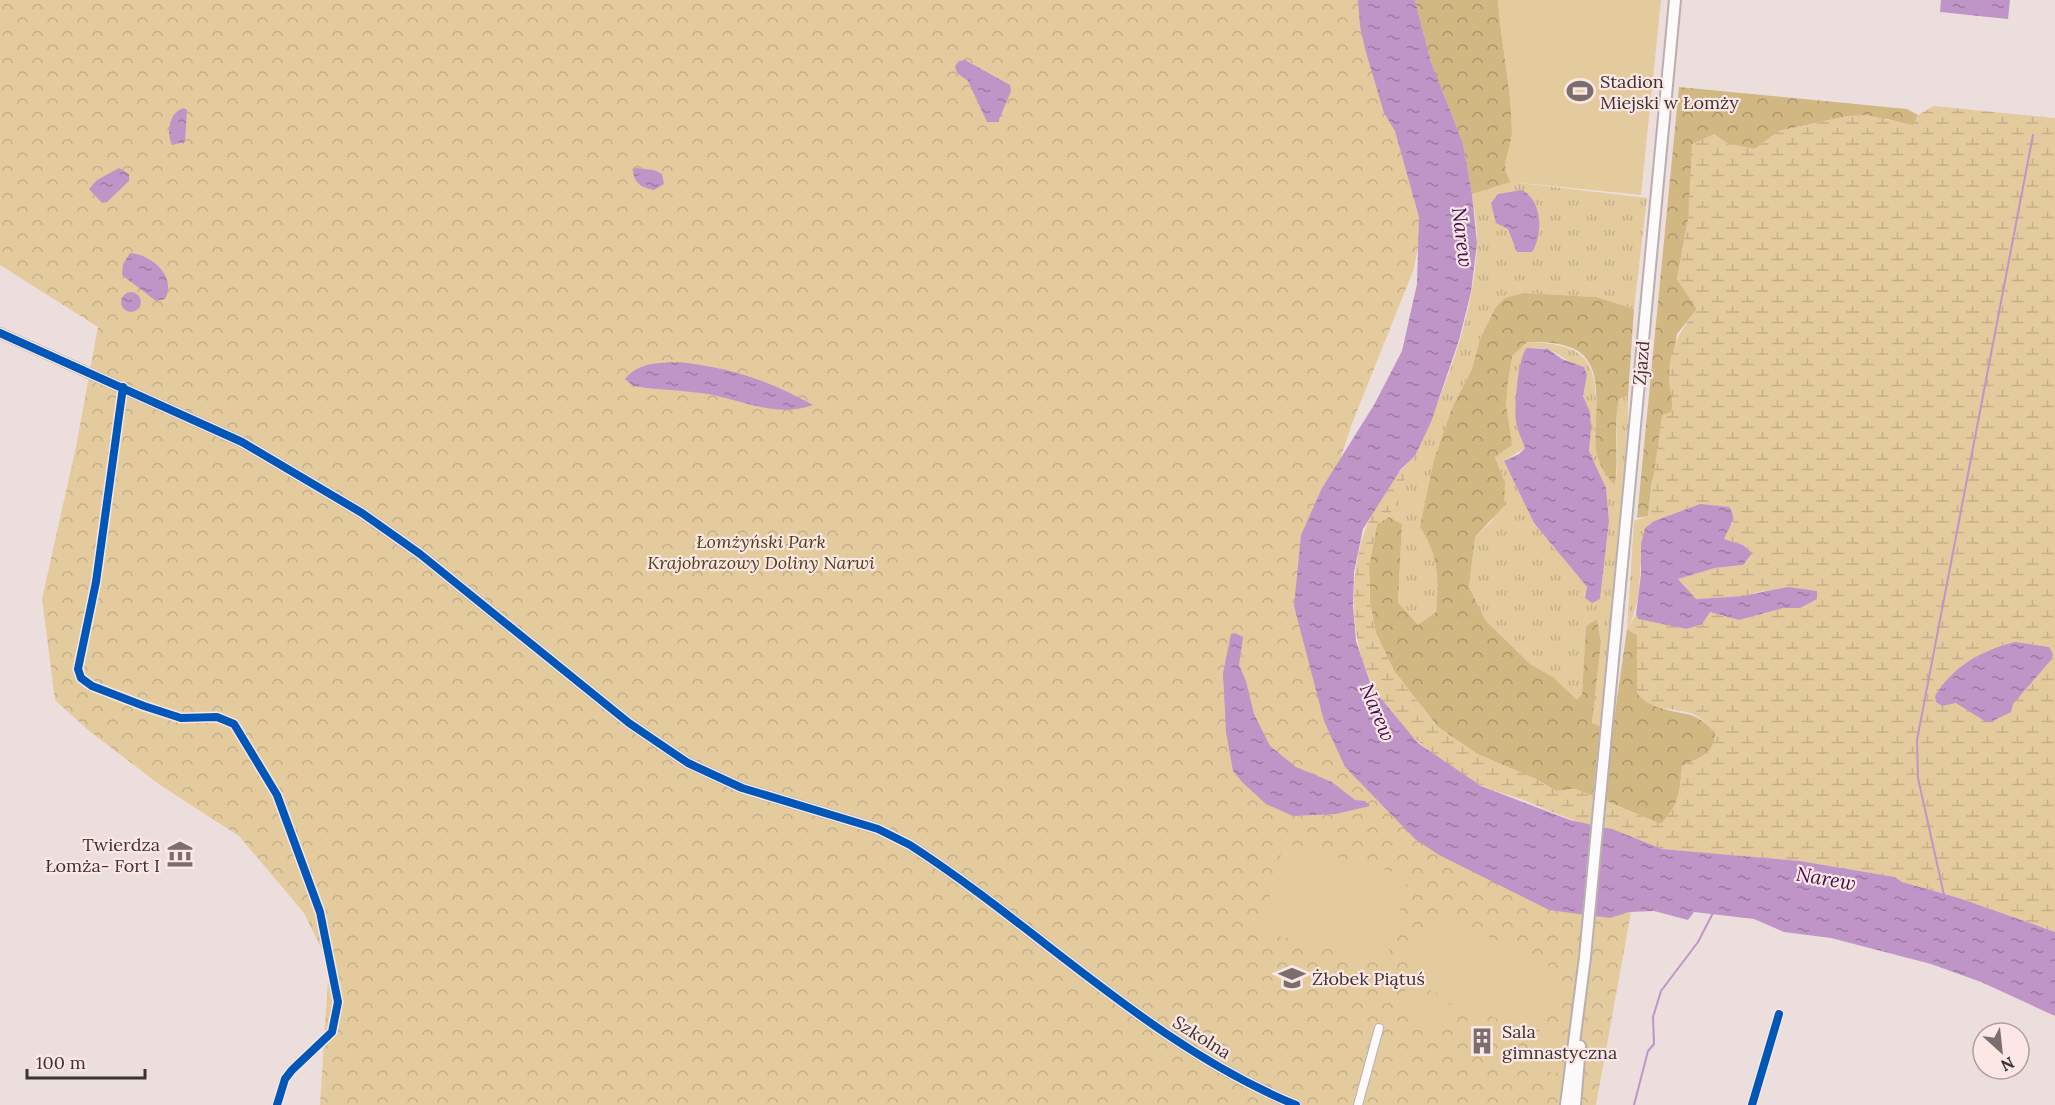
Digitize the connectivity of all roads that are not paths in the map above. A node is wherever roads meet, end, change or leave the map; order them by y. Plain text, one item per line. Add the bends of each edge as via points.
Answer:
1 (1675, 0) edge
2 (0, 333) edge
3 (123, 387) junction
4 (1583, 975) junction
5 (1779, 1014) dead end
6 (1379, 1028) dead end
7 (1259, 1087) junction
8 (277, 1105) edge
9 (1281, 1105) edge
10 (1296, 1105) edge
11 (1358, 1105) edge
12 (1566, 1105) edge
13 (1575, 1105) edge
14 (1752, 1105) edge

1 - 4 main road, Zjazd
2 - 3 street, Szkolna
3 - 7 street, Szkolna via 242,442 362,513 420,554 629,723 688,762 742,788 878,829 910,845 1132,1009
3 - 8 street via 96,582 78,669 81,678 92,686 144,706 181,718 217,717 234,724 277,795 320,912 338,1002 332,1032 292,1070
4 - 12 main road
4 - 13 main road
5 - 14 street
6 - 11 street
7 - 9 street, Szkolna
7 - 10 street, Szkolna

